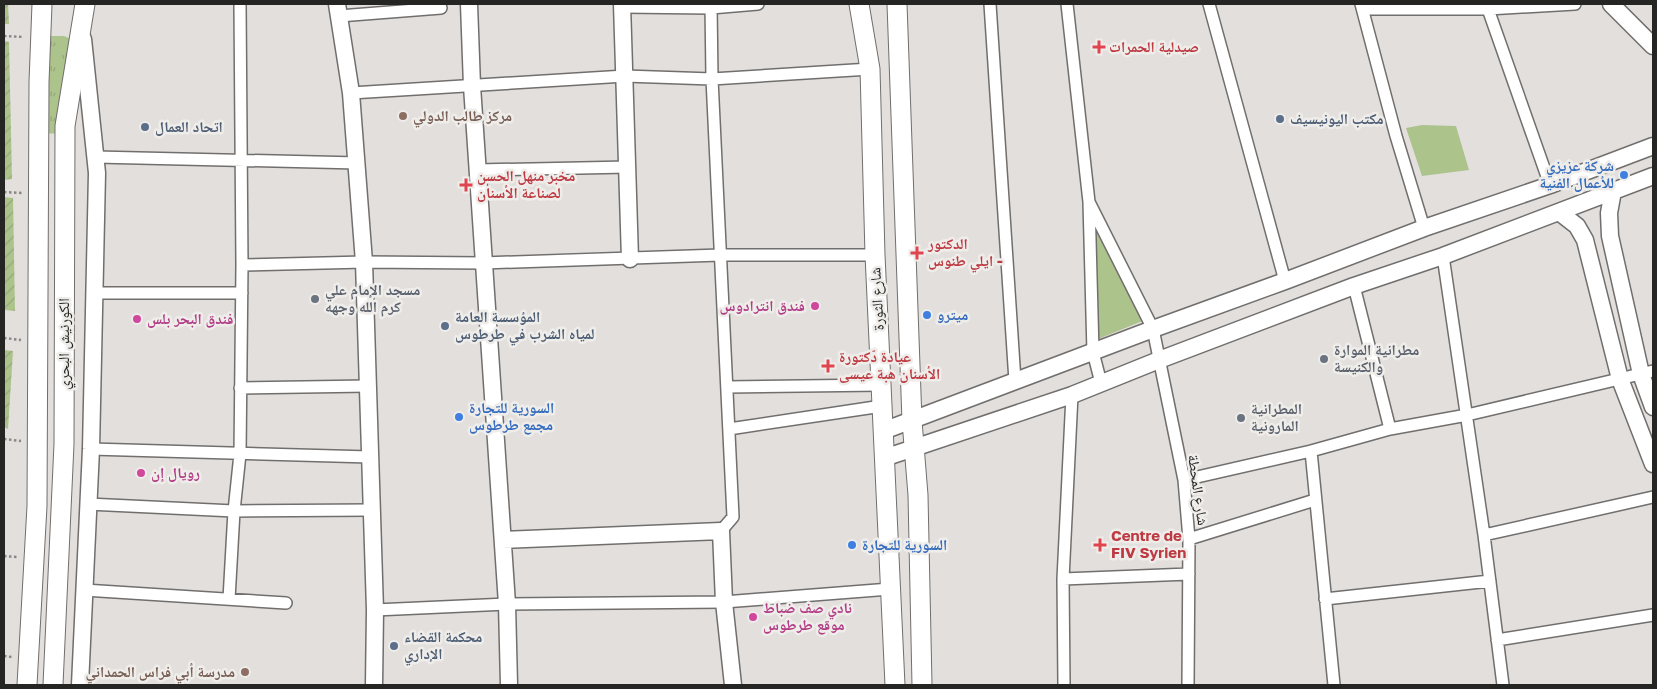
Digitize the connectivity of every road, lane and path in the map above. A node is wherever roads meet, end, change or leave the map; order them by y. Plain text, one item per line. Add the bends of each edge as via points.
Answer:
1 (42, 4) edge
2 (85, 4) edge
3 (240, 4) edge
4 (468, 4) edge
5 (758, 4) edge
6 (859, 4) edge
7 (897, 4) edge
8 (990, 4) edge
9 (1066, 4) edge
10 (1209, 4) edge
11 (1575, 4) edge
12 (1611, 4) edge
13 (622, 5) edge
14 (711, 6) edge
15 (1362, 6) edge
16 (441, 8) dead end
17 (1488, 9) junction
18 (338, 10) edge
19 (81, 26) junction
20 (4, 36) edge
21 (41, 38) junction
22 (1653, 46) edge
23 (870, 69) junction
24 (625, 76) junction
25 (712, 78) junction
26 (472, 86) junction
27 (351, 93) junction
28 (1653, 146) edge
29 (96, 157) junction
30 (240, 161) junction
31 (358, 163) junction
32 (628, 167) junction
33 (477, 170) junction
34 (1653, 176) edge
35 (1550, 185) junction
36 (1613, 191) junction
37 (1089, 202) junction
38 (1559, 212) junction
39 (1424, 228) junction
40 (875, 254) junction
41 (720, 255) junction
42 (1443, 256) junction
43 (630, 260) junction
44 (364, 262) junction
45 (483, 264) junction
46 (242, 265) junction
47 (1285, 281) junction
48 (1354, 286) junction
49 (242, 293) junction
50 (94, 294) junction
51 (1153, 329) junction
52 (1093, 352) junction
53 (1159, 360) junction
54 (1647, 372) edge
55 (1620, 379) junction
56 (1015, 381) junction
57 (1101, 384) junction
58 (881, 385) junction
59 (368, 386) junction
60 (240, 388) junction
61 (727, 388) junction
62 (1072, 395) junction
63 (882, 406) junction
64 (1653, 407) edge
65 (1467, 415) junction
66 (912, 421) junction
67 (729, 429) junction
68 (1390, 429) junction
69 (883, 431) junction
70 (914, 448) junction
71 (90, 449) junction
72 (1311, 451) junction
73 (240, 454) junction
74 (370, 457) junction
75 (884, 458) junction
76 (1653, 464) edge
77 (1184, 480) junction
78 (1653, 497) edge
79 (1315, 500) junction
80 (88, 504) junction
81 (372, 510) junction
82 (234, 511) junction
83 (721, 531) junction
84 (1484, 535) junction
85 (503, 540) junction
86 (1189, 540) junction
87 (1189, 574) junction
88 (1063, 579) junction
89 (1490, 581) junction
90 (890, 589) junction
91 (84, 590) junction
92 (229, 599) junction
93 (1325, 599) junction
94 (724, 602) junction
95 (286, 603) dead end
96 (507, 604) junction
97 (375, 610) junction
98 (1653, 614) edge
99 (1497, 640) junction
100 (28, 685) edge
101 (53, 685) edge
102 (80, 685) edge
103 (374, 685) edge
104 (509, 685) edge
105 (733, 685) edge
106 (895, 685) edge
107 (922, 685) edge
108 (1064, 685) edge
109 (1188, 685) edge
110 (1334, 685) edge
111 (1503, 685) edge

1 - 21 main road, الكورنيش البحري
2 - 19 main road, الكورنيش البحري
3 - 30 street
4 - 26 street
5 - 14 street
6 - 23 main road, شارع الثورة
7 - 66 main road, شارع الثورة
8 - 56 street
9 - 37 street
10 - 47 street
11 - 17 street
12 - 22 street
13 - 14 street
13 - 24 street
14 - 25 street
15 - 17 street
15 - 39 street
16 - 18 street
17 - 35 street
18 - 27 street
19 - 29 street
19 - 101 main road, الكورنيش البحري via 65,126 64,444
20 - 21 path
21 - 100 main road, الكورنيش البحري via 36,506
23 - 25 street
23 - 40 main road, شارع الثورة
24 - 25 street
24 - 26 street
24 - 32 street
25 - 41 street
26 - 27 street
26 - 33 street
27 - 31 street
28 - 35 street
29 - 30 street
29 - 50 street
30 - 31 street
30 - 46 street
31 - 44 street
32 - 33 street
32 - 43 street
33 - 45 street
34 - 36 street
35 - 39 street
36 - 38 street
36 - 54 street via 1608,213 1610,236
37 - 51 street, شارع المحطة
37 - 52 street
38 - 42 street
38 - 55 street via 1577,226 1586,240
39 - 47 street
40 - 41 street
40 - 58 main road, شارع الثورة
41 - 43 street
41 - 61 street
42 - 48 street
42 - 65 street
43 - 45 street
44 - 45 street
44 - 46 street
44 - 59 street
45 - 85 street
46 - 49 street
47 - 51 street
48 - 53 street
48 - 68 street
49 - 50 street
49 - 60 street
50 - 71 street
51 - 52 street
51 - 53 street, شارع المحطة
52 - 56 street
52 - 57 street
53 - 57 street
53 - 77 street, شارع المحطة
54 - 55 street
54 - 64 street
55 - 65 street
55 - 76 street
56 - 66 street
57 - 62 street
58 - 61 street
58 - 63 main road, شارع الثورة
59 - 60 street
59 - 74 street
60 - 73 street
61 - 67 street
62 - 70 street
62 - 88 street
63 - 67 street
63 - 69 main road, شارع الثورة
65 - 68 street
65 - 84 street
66 - 69 street
66 - 70 main road, شارع الثورة
67 - 83 street via 733,517
68 - 72 street
69 - 75 main road, شارع الثورة
70 - 75 street
70 - 107 main road, شارع الثورة
71 - 73 street
71 - 80 street
72 - 77 street
72 - 79 street
73 - 74 street
73 - 82 street
74 - 81 street
75 - 90 main road, شارع الثورة
77 - 86 street, شارع المحطة
78 - 84 street
79 - 86 street
79 - 93 street
80 - 82 street
80 - 91 street
81 - 82 street
81 - 97 street
82 - 92 street
83 - 85 street
83 - 94 street
84 - 89 street
85 - 96 street
86 - 87 street, شارع المحطة
87 - 88 street
87 - 109 street, شارع المحطة
88 - 108 street
89 - 93 street
89 - 99 street
90 - 94 street
90 - 106 main road, شارع الثورة
91 - 92 street
91 - 102 street
92 - 95 street
93 - 110 street
94 - 96 street
94 - 105 street
96 - 97 street
96 - 104 street
97 - 103 street
98 - 99 street
99 - 111 street

